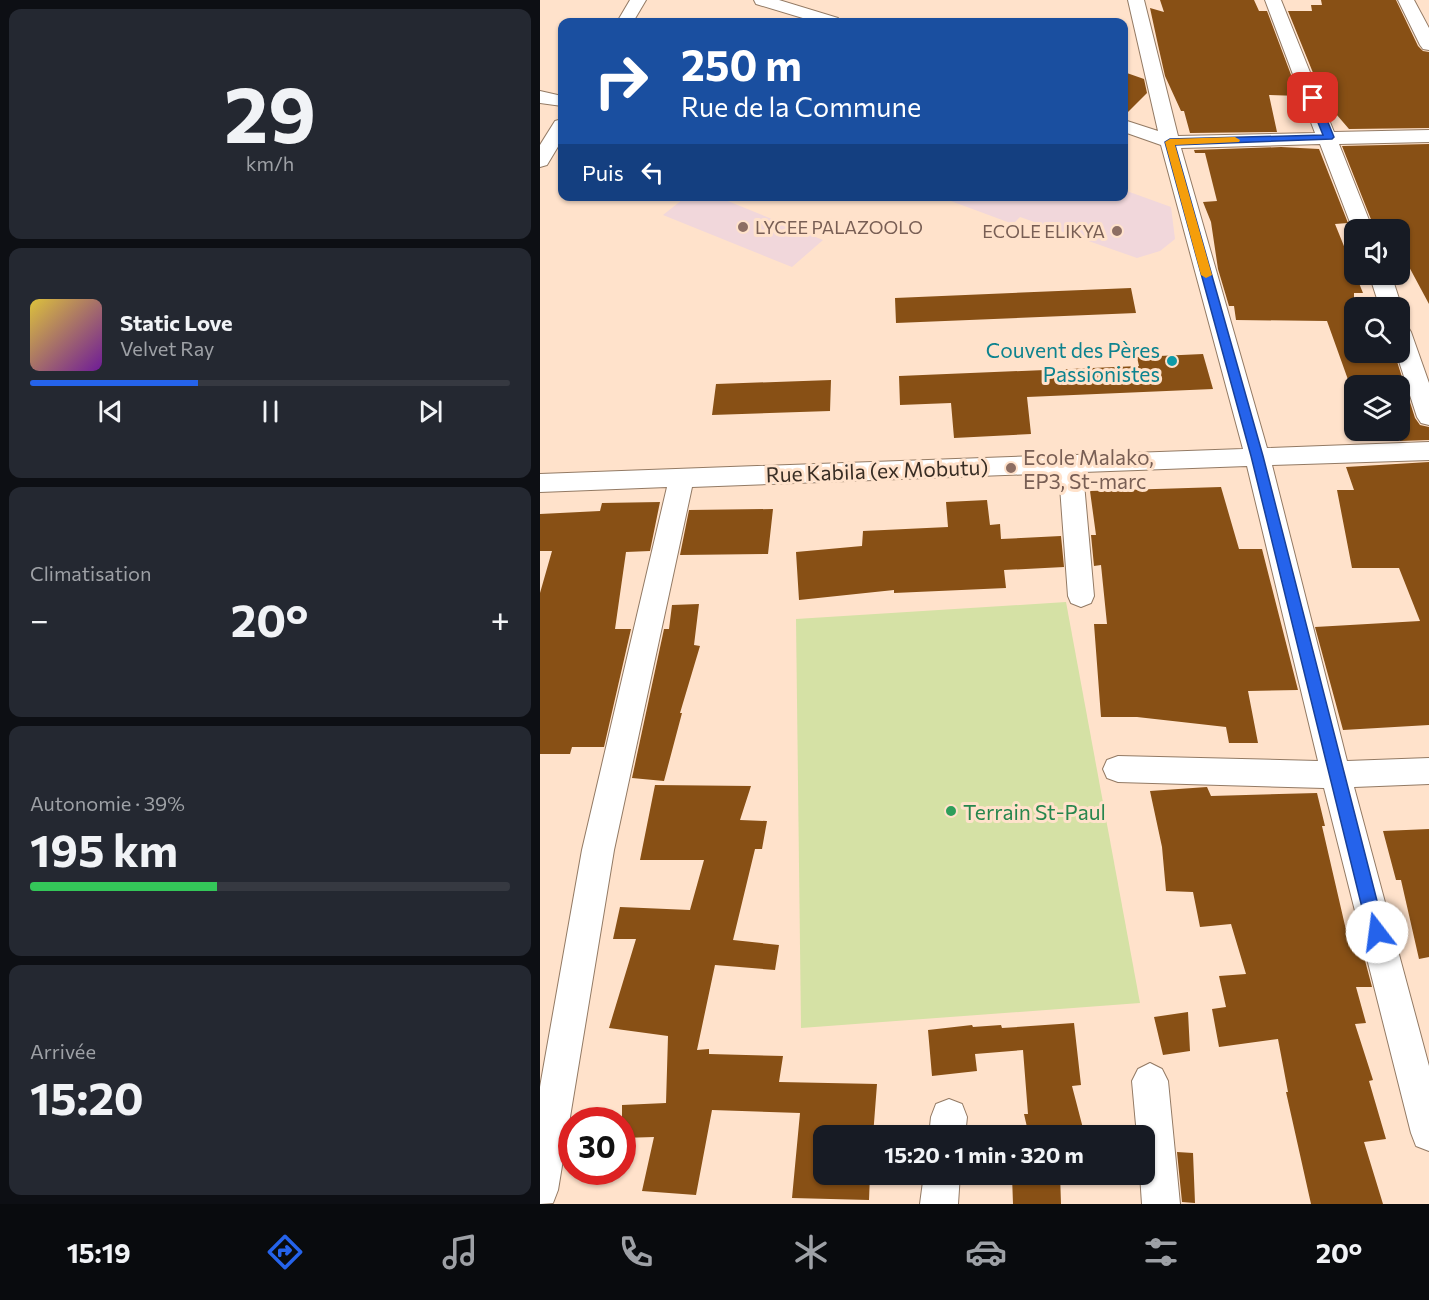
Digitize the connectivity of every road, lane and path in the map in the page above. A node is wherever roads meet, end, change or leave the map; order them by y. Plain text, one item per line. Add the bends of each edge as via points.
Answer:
1 (638, 0) edge
2 (762, 0) edge
3 (1136, 0) edge
4 (1273, 0) edge
5 (1406, 0) edge
6 (627, 18) edge
7 (819, 18) edge
8 (1429, 45) edge
9 (540, 97) edge
10 (558, 100) edge
11 (1128, 127) edge
12 (558, 132) edge
13 (1429, 136) edge
14 (1329, 137) junction
15 (1170, 142) junction
16 (540, 161) edge
17 (1360, 219) edge
18 (1410, 361) edge
19 (1429, 417) edge
20 (1429, 451) edge
21 (1257, 456) junction
22 (1070, 462) junction
23 (682, 477) junction
24 (540, 483) edge
25 (1081, 596) dead end
26 (1118, 769) dead end
27 (1429, 771) edge
28 (1336, 775) junction
29 (1150, 1081) dead end
30 (1429, 1133) edge
31 (941, 1185) edge
32 (540, 1190) edge
33 (939, 1204) edge
34 (1161, 1204) edge

1 - 6 street
2 - 7 street
3 - 15 street
4 - 14 street
5 - 8 street
9 - 10 street
11 - 15 street
12 - 16 street
13 - 14 street
14 - 15 street
14 - 17 street
15 - 21 street
18 - 19 street
20 - 21 street, Rue Kabila (ex Mobutu)
21 - 22 street, Rue Kabila (ex Mobutu)
21 - 28 street
22 - 23 street, Rue Kabila (ex Mobutu)
22 - 25 street
23 - 24 street, Rue Kabila (ex Mobutu)
23 - 32 street via 598,850
26 - 28 street
27 - 28 street
28 - 30 street
29 - 34 street
31 - 33 street

